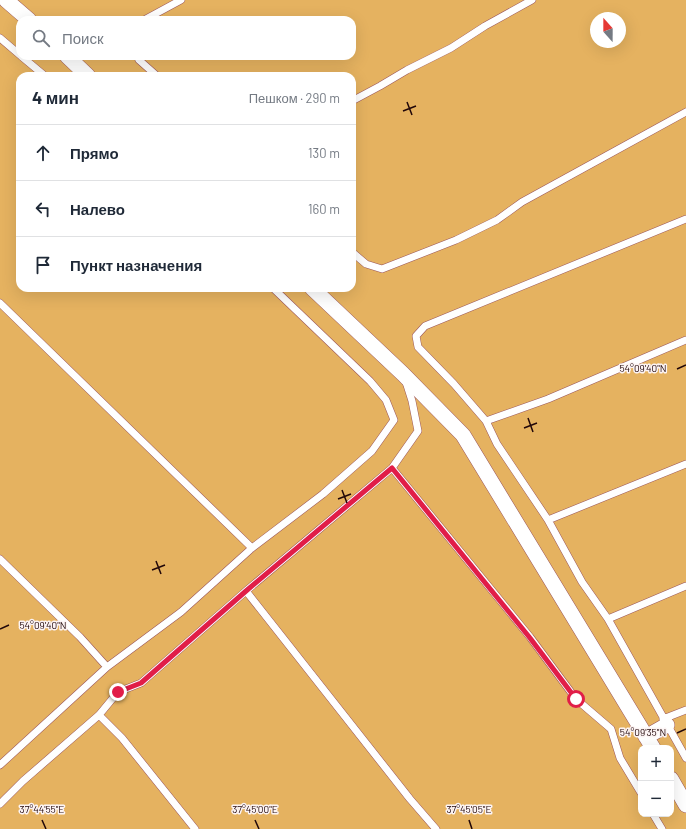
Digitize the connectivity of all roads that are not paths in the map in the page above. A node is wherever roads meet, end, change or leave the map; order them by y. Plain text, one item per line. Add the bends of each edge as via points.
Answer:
1 (6, 0) edge
2 (181, 0) edge
3 (532, 0) edge
4 (24, 16) edge
5 (151, 16) edge
6 (0, 38) edge
7 (16, 52) edge
8 (26, 60) edge
9 (71, 60) edge
10 (139, 60) edge
11 (40, 72) edge
12 (84, 72) edge
13 (152, 72) edge
14 (356, 98) edge
15 (686, 112) edge
16 (686, 219) edge
17 (356, 255) edge
18 (277, 292) edge
19 (316, 292) edge
20 (0, 303) edge
21 (686, 340) edge
22 (403, 374) junction
23 (486, 421) junction
24 (686, 464) edge
25 (392, 468) junction
26 (548, 520) junction
27 (252, 548) junction
28 (0, 559) edge
29 (686, 586) edge
30 (246, 591) junction
31 (608, 619) junction
32 (107, 667) junction
33 (686, 710) edge
34 (99, 715) junction
35 (665, 722) junction
36 (649, 743) edge
37 (686, 758) edge
38 (0, 765) edge
39 (672, 781) edge
40 (638, 788) edge
41 (0, 804) edge
42 (686, 805) edge
43 (655, 817) edge
44 (195, 829) edge
45 (436, 829) edge
46 (662, 829) edge

1 - 4 street
2 - 5 lane
3 - 14 lane via 451,48
6 - 7 lane
8 - 11 lane
9 - 12 street
10 - 13 lane
15 - 17 lane via 522,202 497,220 442,246 382,269 366,264
16 - 23 lane via 425,326 416,336 418,347
18 - 27 lane via 370,381 386,400 394,420 372,451 324,494
19 - 22 street
20 - 27 lane
21 - 23 lane via 548,399
22 - 25 lane via 418,431
22 - 36 street via 463,435
23 - 26 lane via 498,444
24 - 26 lane
25 - 30 lane
25 - 40 lane via 530,638 576,699 610,729 620,758
26 - 31 lane via 582,582
27 - 32 lane via 181,612
28 - 32 lane
29 - 31 lane
30 - 34 lane via 141,683 118,692
30 - 45 lane
31 - 35 lane
32 - 38 lane
33 - 35 lane
34 - 41 lane
34 - 44 lane via 122,738
35 - 36 street
35 - 37 lane
39 - 42 street
43 - 46 lane

